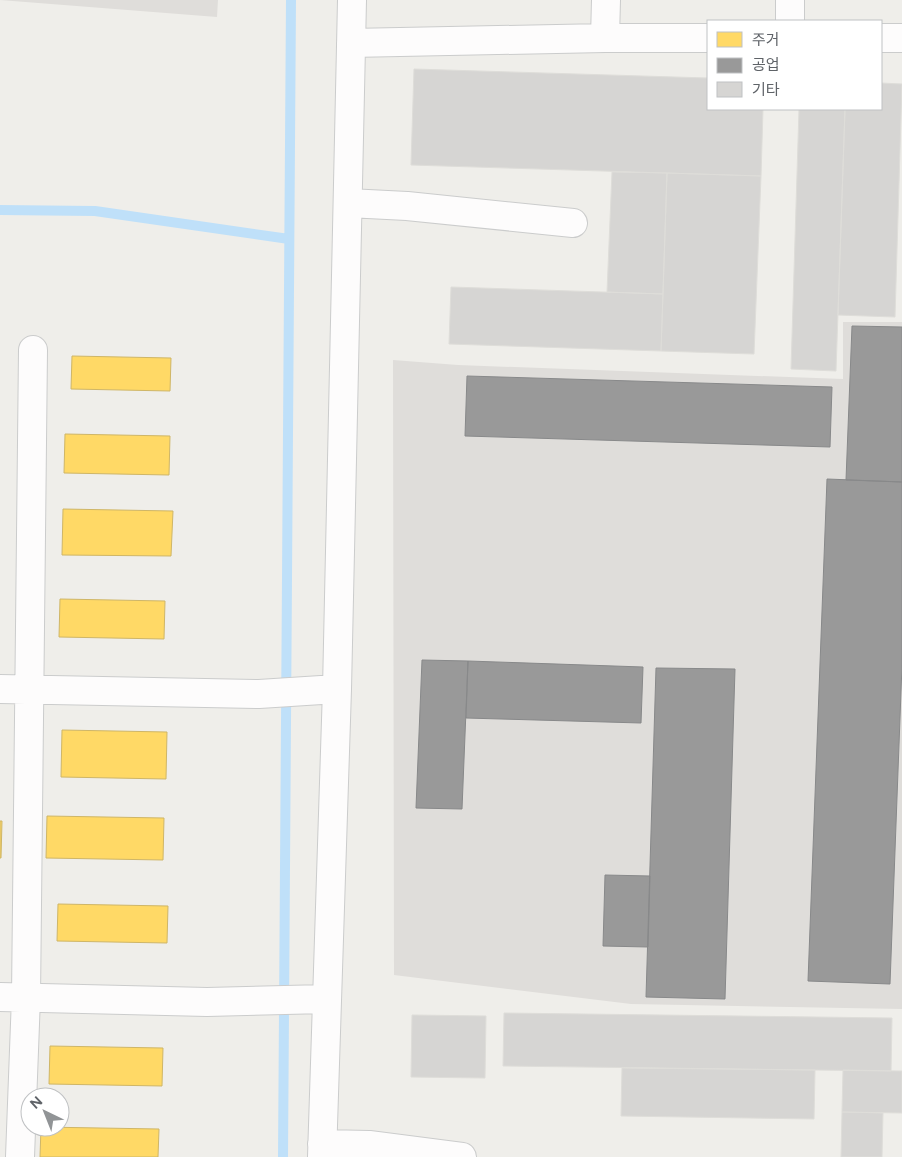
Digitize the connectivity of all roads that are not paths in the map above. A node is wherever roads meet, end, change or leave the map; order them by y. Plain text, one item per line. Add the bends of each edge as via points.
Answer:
1 (352, 0) edge
2 (606, 0) edge
3 (790, 0) edge
4 (790, 20) edge
5 (605, 38) junction
6 (707, 38) edge
7 (882, 38) edge
8 (902, 38) edge
9 (351, 43) junction
10 (348, 203) junction
11 (573, 223) dead end
12 (34, 350) dead end
13 (0, 689) edge
14 (31, 689) junction
15 (324, 690) junction
16 (13, 997) edge
17 (326, 999) junction
18 (322, 1150) edge
19 (20, 1157) edge
20 (462, 1157) edge

1 - 9 street
2 - 5 street
3 - 4 street
5 - 6 street
5 - 9 street
7 - 8 street
9 - 10 street
10 - 11 street
10 - 15 street
12 - 14 street
13 - 14 street
14 - 15 street via 267,693
14 - 16 street
15 - 17 street
16 - 17 street via 207,1002
16 - 19 street
17 - 18 street
18 - 20 street via 369,1145

